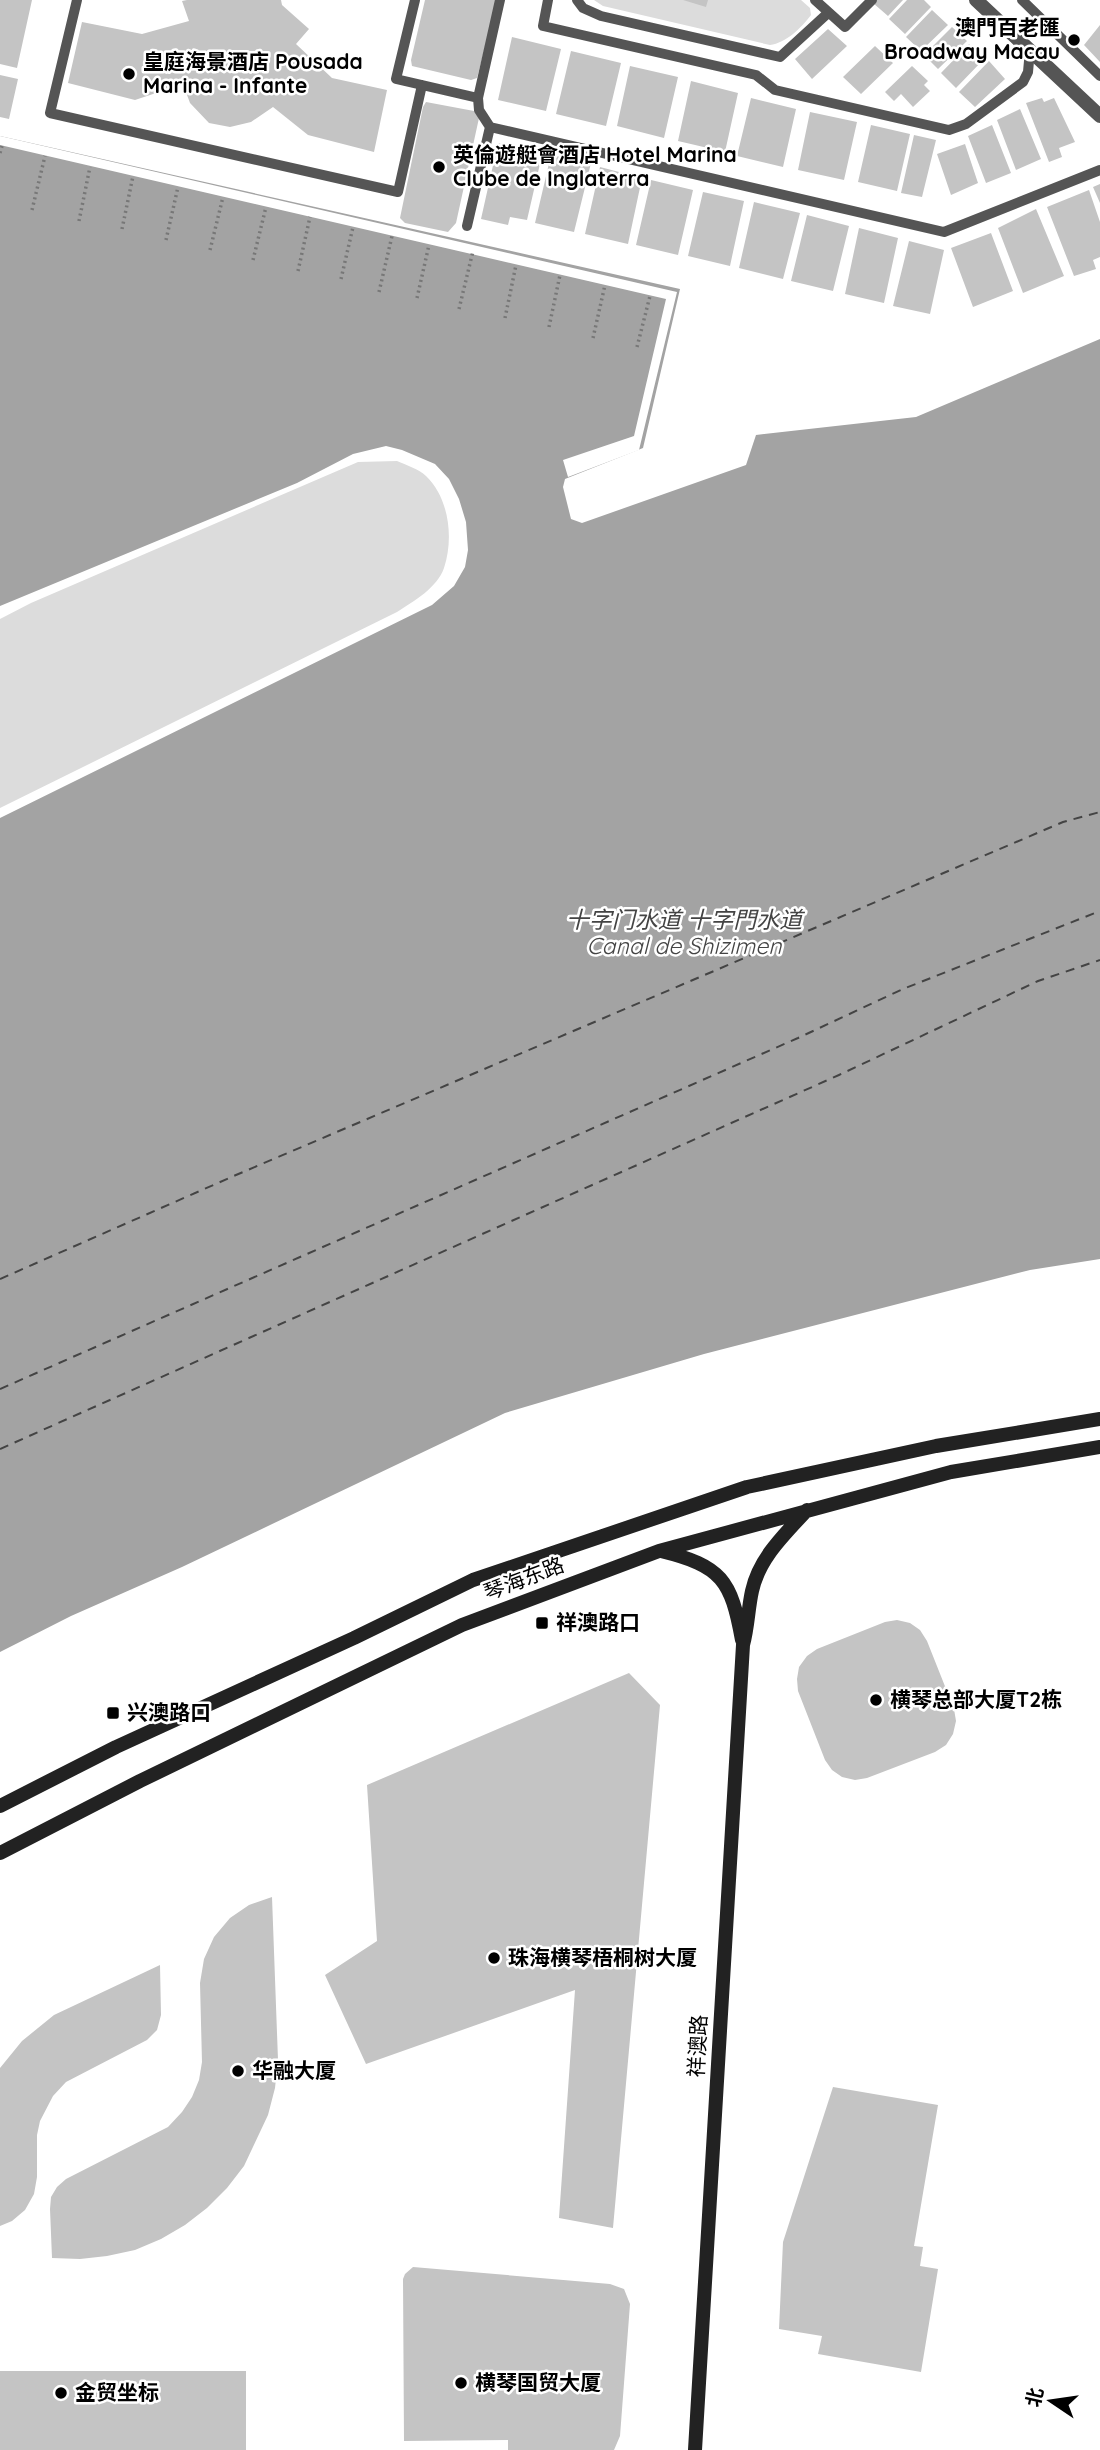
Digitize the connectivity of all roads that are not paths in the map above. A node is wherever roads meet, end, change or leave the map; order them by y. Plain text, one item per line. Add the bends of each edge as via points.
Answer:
1 (77, 0) edge
2 (415, 0) edge
3 (500, 0) edge
4 (548, 0) edge
5 (577, 0) edge
6 (815, 0) edge
7 (872, 0) edge
8 (976, 0) edge
9 (1022, 0) edge
10 (828, 13) junction
11 (1030, 50) junction
12 (1100, 76) edge
13 (422, 85) junction
14 (478, 98) junction
15 (1100, 116) edge
16 (490, 127) junction
17 (1100, 170) edge
18 (467, 226) dead end
19 (1100, 1419) edge
20 (1100, 1447) edge
21 (808, 1509) junction
22 (659, 1551) junction
23 (743, 1645) junction
24 (0, 1806) edge
25 (0, 1853) edge
26 (695, 2450) edge

1 - 13 lane via 50,113 398,192
2 - 13 lane via 396,79
3 - 14 lane
4 - 11 lane via 543,26 756,75 775,90 948,130 966,124 1023,82
5 - 10 lane via 601,16 780,57
6 - 10 lane
7 - 10 lane via 845,27
8 - 11 street
9 - 12 lane
11 - 15 street
13 - 14 lane
14 - 16 lane via 479,110
16 - 17 lane via 944,232
16 - 18 lane
19 - 24 main road, 琴海东路 via 936,1446 747,1487 473,1580
20 - 21 main road, 琴海东路 via 951,1472
21 - 22 main road, 琴海东路
21 - 23 main road, 祥澳路 via 761,1566
22 - 23 main road, 祥澳路 via 690,1558 713,1570 735,1605
22 - 25 main road, 琴海东路 via 462,1625
23 - 26 main road, 祥澳路

